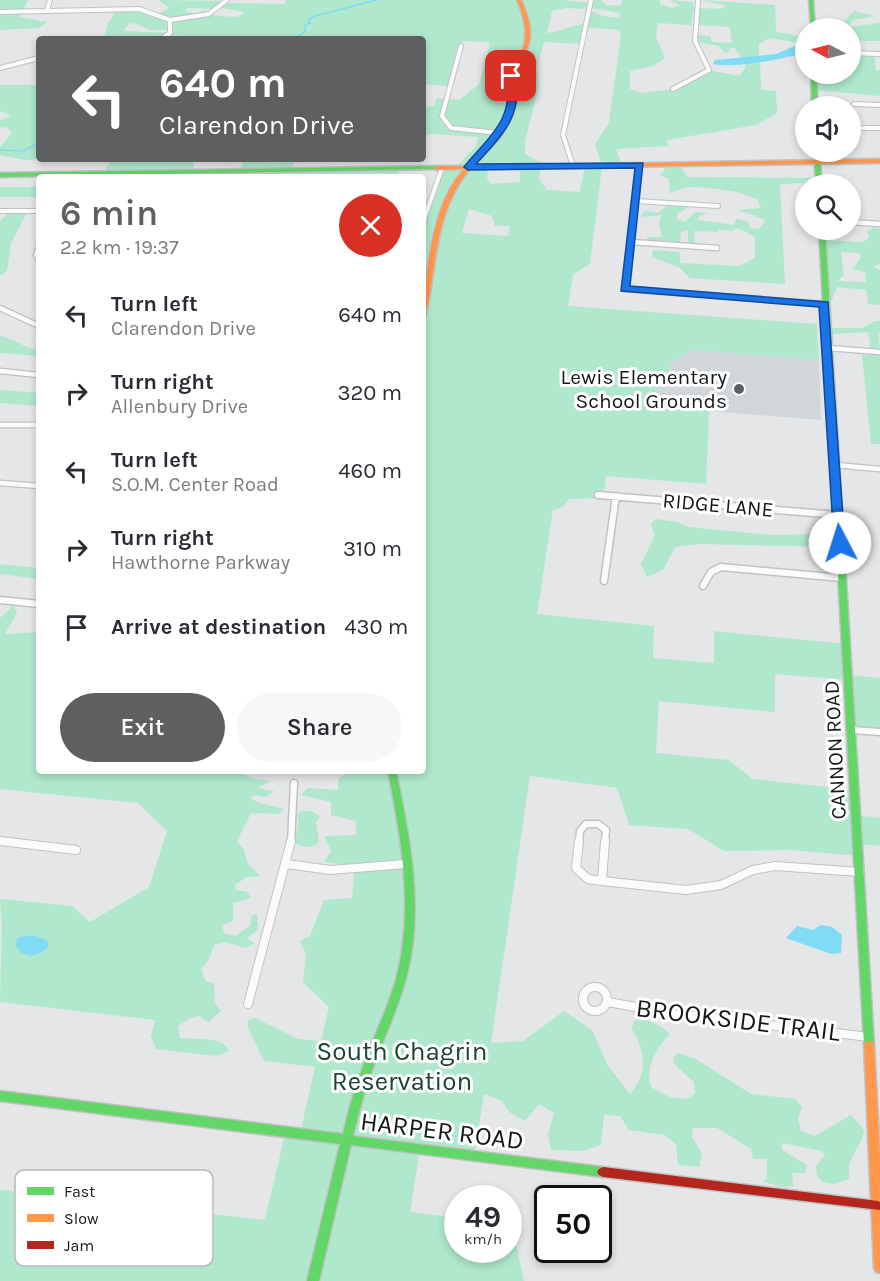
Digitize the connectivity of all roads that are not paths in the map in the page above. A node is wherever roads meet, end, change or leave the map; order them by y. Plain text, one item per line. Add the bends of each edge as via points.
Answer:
1 (50, 0) edge
2 (125, 0) edge
3 (227, 0) edge
4 (519, 0) edge
5 (591, 0) edge
6 (698, 0) edge
7 (811, 0) edge
8 (122, 8) junction
9 (47, 10) junction
10 (0, 12) edge
11 (812, 18) edge
12 (170, 20) junction
13 (166, 36) edge
14 (461, 46) dead end
15 (861, 53) edge
16 (880, 54) edge
17 (36, 59) edge
18 (0, 68) edge
19 (673, 89) dead end
20 (861, 104) edge
21 (880, 105) edge
22 (861, 126) edge
23 (880, 128) edge
24 (499, 133) junction
25 (861, 161) edge
26 (880, 161) edge
27 (816, 162) joint
28 (640, 165) junction
29 (573, 166) junction
30 (468, 167) junction
31 (442, 168) junction
32 (260, 174) edge
33 (818, 174) edge
34 (0, 175) edge
35 (36, 175) edge
36 (636, 201) junction
37 (718, 206) dead end
38 (0, 211) edge
39 (36, 211) edge
40 (426, 214) edge
41 (861, 223) edge
42 (880, 224) edge
43 (822, 240) edge
44 (632, 242) junction
45 (717, 248) dead end
46 (426, 298) edge
47 (824, 304) junction
48 (0, 308) edge
49 (36, 325) edge
50 (828, 348) junction
51 (880, 352) edge
52 (0, 371) edge
53 (36, 375) edge
54 (0, 424) edge
55 (36, 425) edge
56 (835, 465) junction
57 (880, 468) edge
58 (0, 483) edge
59 (36, 486) edge
60 (598, 495) dead end
61 (616, 496) junction
62 (837, 515) junction
63 (842, 578) junction
64 (604, 581) dead end
65 (703, 586) dead end
66 (0, 600) edge
67 (36, 604) edge
68 (852, 730) junction
69 (880, 732) edge
70 (392, 774) edge
71 (294, 783) dead end
72 (0, 842) edge
73 (76, 850) dead end
74 (287, 864) junction
75 (406, 864) junction
76 (860, 872) junction
77 (602, 881) junction
78 (608, 1002) dead end
79 (248, 1004) dead end
80 (869, 1037) junction
81 (0, 1096) edge
82 (347, 1140) junction
83 (878, 1206) edge
84 (880, 1268) edge
85 (313, 1281) edge

1 - 9 street
2 - 8 street
3 - 12 street via 212,13
4 - 24 main road via 530,33 512,72 513,104
5 - 29 street via 563,135
6 - 19 street via 694,40 709,70
7 - 11 main road
8 - 9 street
8 - 12 street via 148,11
9 - 10 street
12 - 13 street via 170,33
14 - 24 street via 442,116 452,128
15 - 16 street
17 - 18 street
20 - 21 street
22 - 23 street
24 - 30 main road
25 - 26 main road
27 - 28 main road
27 - 33 main road
28 - 29 main road
28 - 36 street
29 - 30 main road
30 - 31 main road
30 - 46 main road via 454,185 441,217
31 - 32 main road
31 - 40 street
34 - 35 main road
36 - 37 street
36 - 44 street
38 - 39 street
41 - 42 street
43 - 47 main road, CANNON ROAD
44 - 45 street
44 - 47 street via 624,289
47 - 50 main road, CANNON ROAD
48 - 49 street
50 - 51 street
50 - 56 main road, CANNON ROAD
52 - 53 street
54 - 55 street
56 - 57 street
56 - 62 main road, CANNON ROAD
58 - 59 street
60 - 61 street, RIDGE LANE
61 - 62 street, RIDGE LANE
61 - 64 street
62 - 63 main road, CANNON ROAD
63 - 65 street via 721,567 711,572
63 - 68 main road, CANNON ROAD
66 - 67 street
68 - 69 street
68 - 76 main road, CANNON ROAD
70 - 75 main road
71 - 74 street
72 - 73 street
74 - 75 street via 330,870
74 - 79 street
75 - 82 main road via 410,919 403,974 369,1060
76 - 77 street via 775,866 748,872 721,885 686,890
76 - 80 main road, CANNON ROAD
77 - 77 street via 586,879 576,868 580,831 586,824 598,824 606,830
78 - 80 street, BROOKSIDE TRAIL
80 - 83 main road, CANNON ROAD
81 - 82 main road, HARPER ROAD
82 - 83 main road, HARPER ROAD
82 - 85 main road via 328,1232
83 - 84 main road, CANNON ROAD

